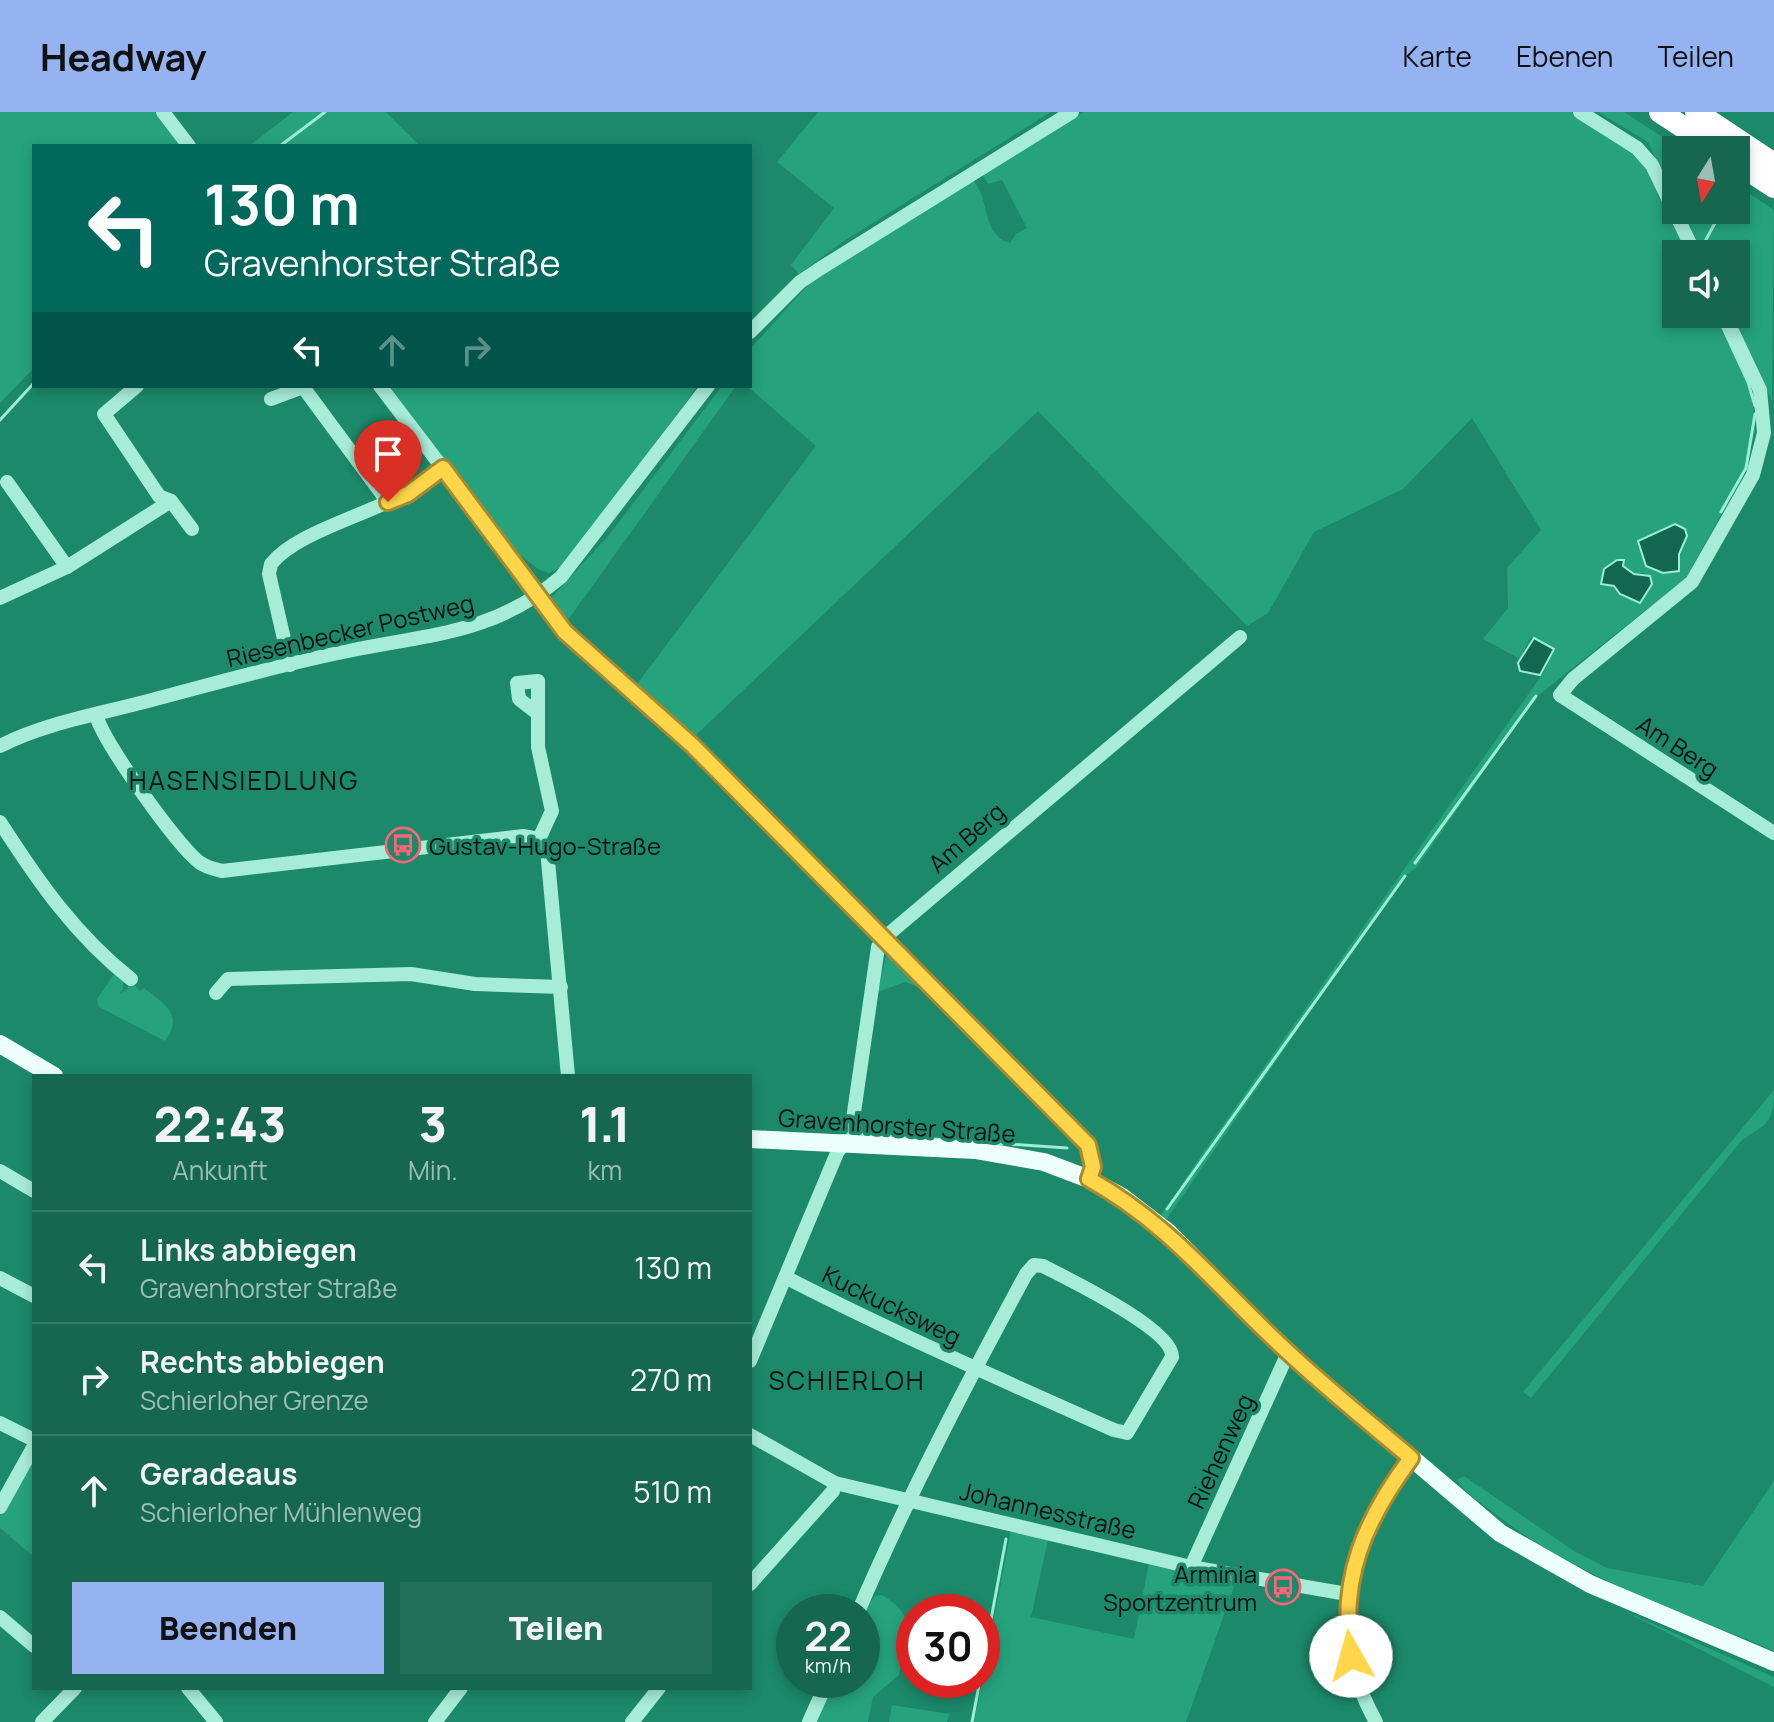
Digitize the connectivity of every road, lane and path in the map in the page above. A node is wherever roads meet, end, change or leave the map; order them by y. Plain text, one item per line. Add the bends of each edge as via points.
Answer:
1 (163, 112) edge
2 (1072, 112) edge
3 (1580, 112) edge
4 (1660, 112) edge
5 (1696, 112) edge
6 (1697, 136) edge
7 (187, 144) edge
8 (1774, 164) edge
9 (1750, 171) edge
10 (1774, 187) edge
11 (1688, 240) edge
12 (1731, 328) edge
13 (752, 330) edge
14 (135, 388) edge
15 (300, 388) edge
16 (304, 388) edge
17 (382, 388) edge
18 (706, 388) edge
19 (271, 399) dead end
20 (443, 468) junction
21 (7, 482) dead end
22 (171, 501) junction
23 (388, 502) junction
24 (192, 529) dead end
25 (67, 567) junction
26 (538, 597) junction
27 (0, 598) edge
28 (1240, 637) dead end
29 (290, 665) junction
30 (537, 713) dead end
31 (96, 715) junction
32 (0, 746) edge
33 (0, 822) edge
34 (1774, 833) edge
35 (539, 839) junction
36 (884, 938) junction
37 (131, 979) dead end
38 (561, 987) junction
39 (216, 993) dead end
40 (0, 1044) edge
41 (51, 1074) edge
42 (568, 1074) edge
43 (752, 1139) edge
44 (844, 1142) junction
45 (0, 1171) edge
46 (1089, 1179) junction
47 (32, 1190) edge
48 (0, 1278) edge
49 (787, 1278) junction
50 (32, 1295) edge
51 (1288, 1353) junction
52 (752, 1357) edge
53 (975, 1368) junction
54 (0, 1423) edge
55 (752, 1436) edge
56 (32, 1439) edge
57 (32, 1450) edge
58 (1411, 1458) junction
59 (835, 1483) junction
60 (907, 1499) junction
61 (0, 1507) edge
62 (1191, 1567) junction
63 (752, 1582) edge
64 (866, 1594) edge
65 (1347, 1594) junction
66 (0, 1617) edge
67 (32, 1644) edge
68 (1774, 1662) edge
69 (73, 1690) edge
70 (190, 1690) edge
71 (459, 1690) edge
72 (657, 1690) edge
73 (820, 1698) edge
74 (42, 1722) edge
75 (216, 1722) edge
76 (435, 1722) edge
77 (632, 1722) edge
78 (809, 1722) edge
79 (1376, 1722) edge

1 - 7 street
2 - 13 street via 832,260 800,282
3 - 11 street via 1637,148 1652,165
4 - 6 highway
5 - 8 highway
9 - 10 highway
12 - 34 street, Am Berg via 1760,390 1764,433 1753,475 1692,582 1560,695
14 - 22 street via 104,414 159,496
15 - 19 street
16 - 23 street
17 - 20 street
18 - 26 street, Riesenbecker Postweg via 587,546
20 - 23 street
20 - 26 street
21 - 25 street
22 - 24 street
22 - 25 street
23 - 29 street via 298,544 271,564
25 - 27 street
26 - 29 street, Riesenbecker Postweg via 458,632
26 - 36 street via 565,632 692,745
28 - 36 street, Am Berg
29 - 31 street, Riesenbecker Postweg
30 - 35 street via 540,763 552,811
31 - 32 street, Riesenbecker Postweg
31 - 35 street via 108,744 190,852 209,868 222,871 523,836
33 - 37 street via 60,911
35 - 38 street via 547,850
36 - 44 street via 878,947 851,1133
36 - 46 street via 1088,1145 1093,1167
38 - 39 street via 475,984 411,974 228,979
38 - 42 street
40 - 41 main road
43 - 44 main road, Gravenhorster Straße
44 - 46 main road, Gravenhorster Straße via 1002,1153
44 - 49 street
45 - 47 street
46 - 51 main road, Gravenhorster Straße via 1169,1233
48 - 50 street
49 - 52 street
49 - 53 street, Kuckucksweg via 903,1338
51 - 58 main road, Gravenhorster Straße
51 - 62 street, Riehenweg
53 - 53 street via 1127,1433 1173,1350 1137,1319 1034,1265
53 - 60 street, Kuckucksweg
54 - 56 street
55 - 59 street, Johannesstraße
57 - 61 street
58 - 65 street via 1370,1525
58 - 68 main road, Gravenhorster Straße via 1500,1533 1543,1561
59 - 60 street, Johannesstraße
59 - 63 street
60 - 62 street, Johannesstraße
60 - 64 street, Kuckucksweg
62 - 65 street, Johannesstraße
65 - 79 street via 1353,1670
66 - 67 street
69 - 74 street
70 - 75 street
71 - 76 street
72 - 77 street
73 - 78 street

